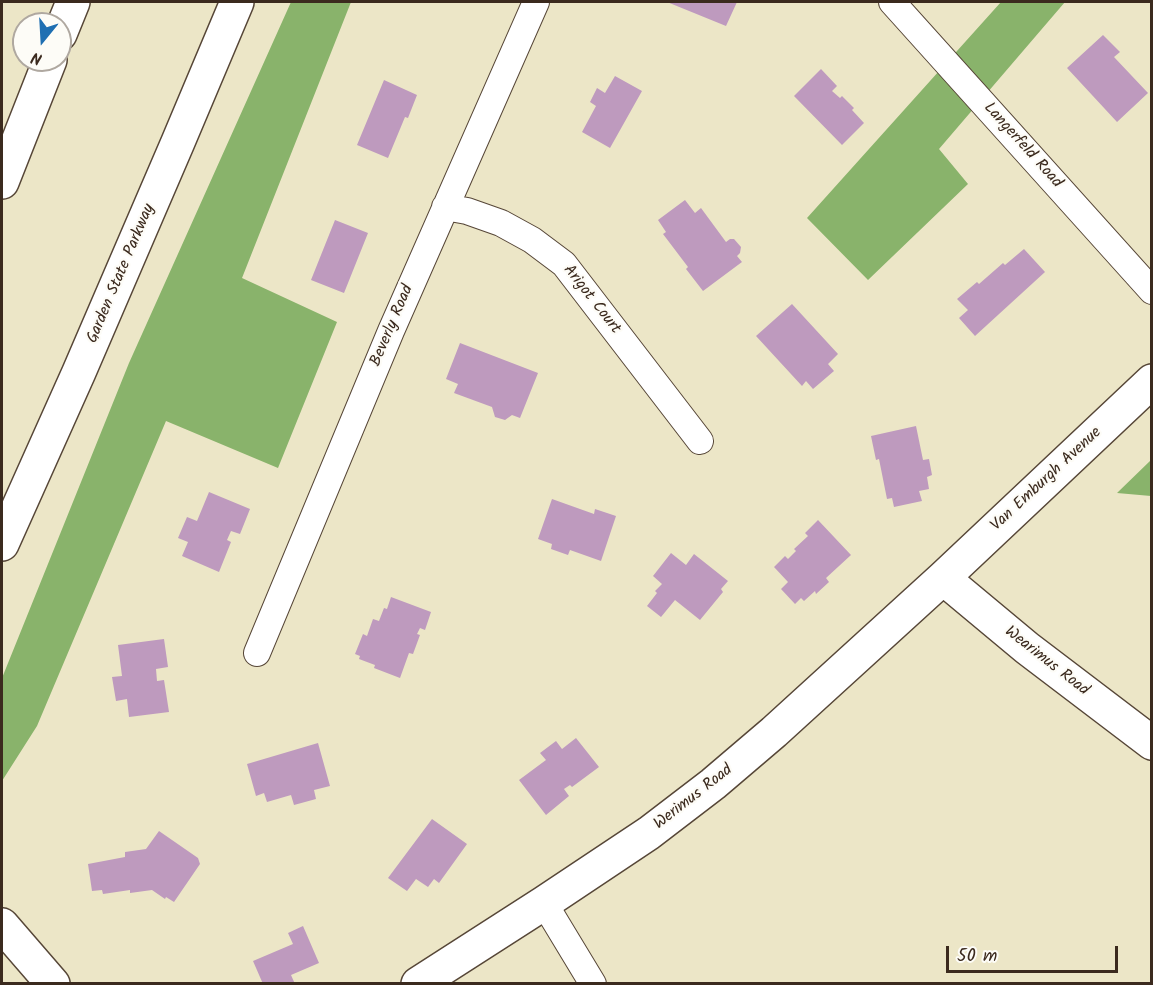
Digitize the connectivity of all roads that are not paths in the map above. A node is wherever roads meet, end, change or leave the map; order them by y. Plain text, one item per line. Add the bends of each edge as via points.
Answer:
1 (237, 2) edge
2 (536, 2) edge
3 (892, 2) edge
4 (45, 72) edge
5 (2, 182) edge
6 (445, 207) junction
7 (1152, 291) edge
8 (1152, 381) edge
9 (700, 441) dead end
10 (2, 544) edge
11 (943, 578) junction
12 (256, 653) dead end
13 (1152, 743) edge
14 (544, 903) junction
15 (2, 925) edge
16 (53, 984) edge
17 (418, 984) edge
18 (592, 984) edge

1 - 10 main road, Garden State Parkway
2 - 6 street, Beverly Road
3 - 7 street, Langerfeld Road
4 - 5 main road
6 - 9 street, Arigot Court via 501,223 564,264
6 - 12 street, Beverly Road
8 - 11 main road, Van Emburgh Avenue
11 - 13 main road, Wearimus Road
11 - 14 main road, Werimus Road via 713,784
14 - 17 main road, Werimus Road
14 - 18 street
15 - 16 main road

